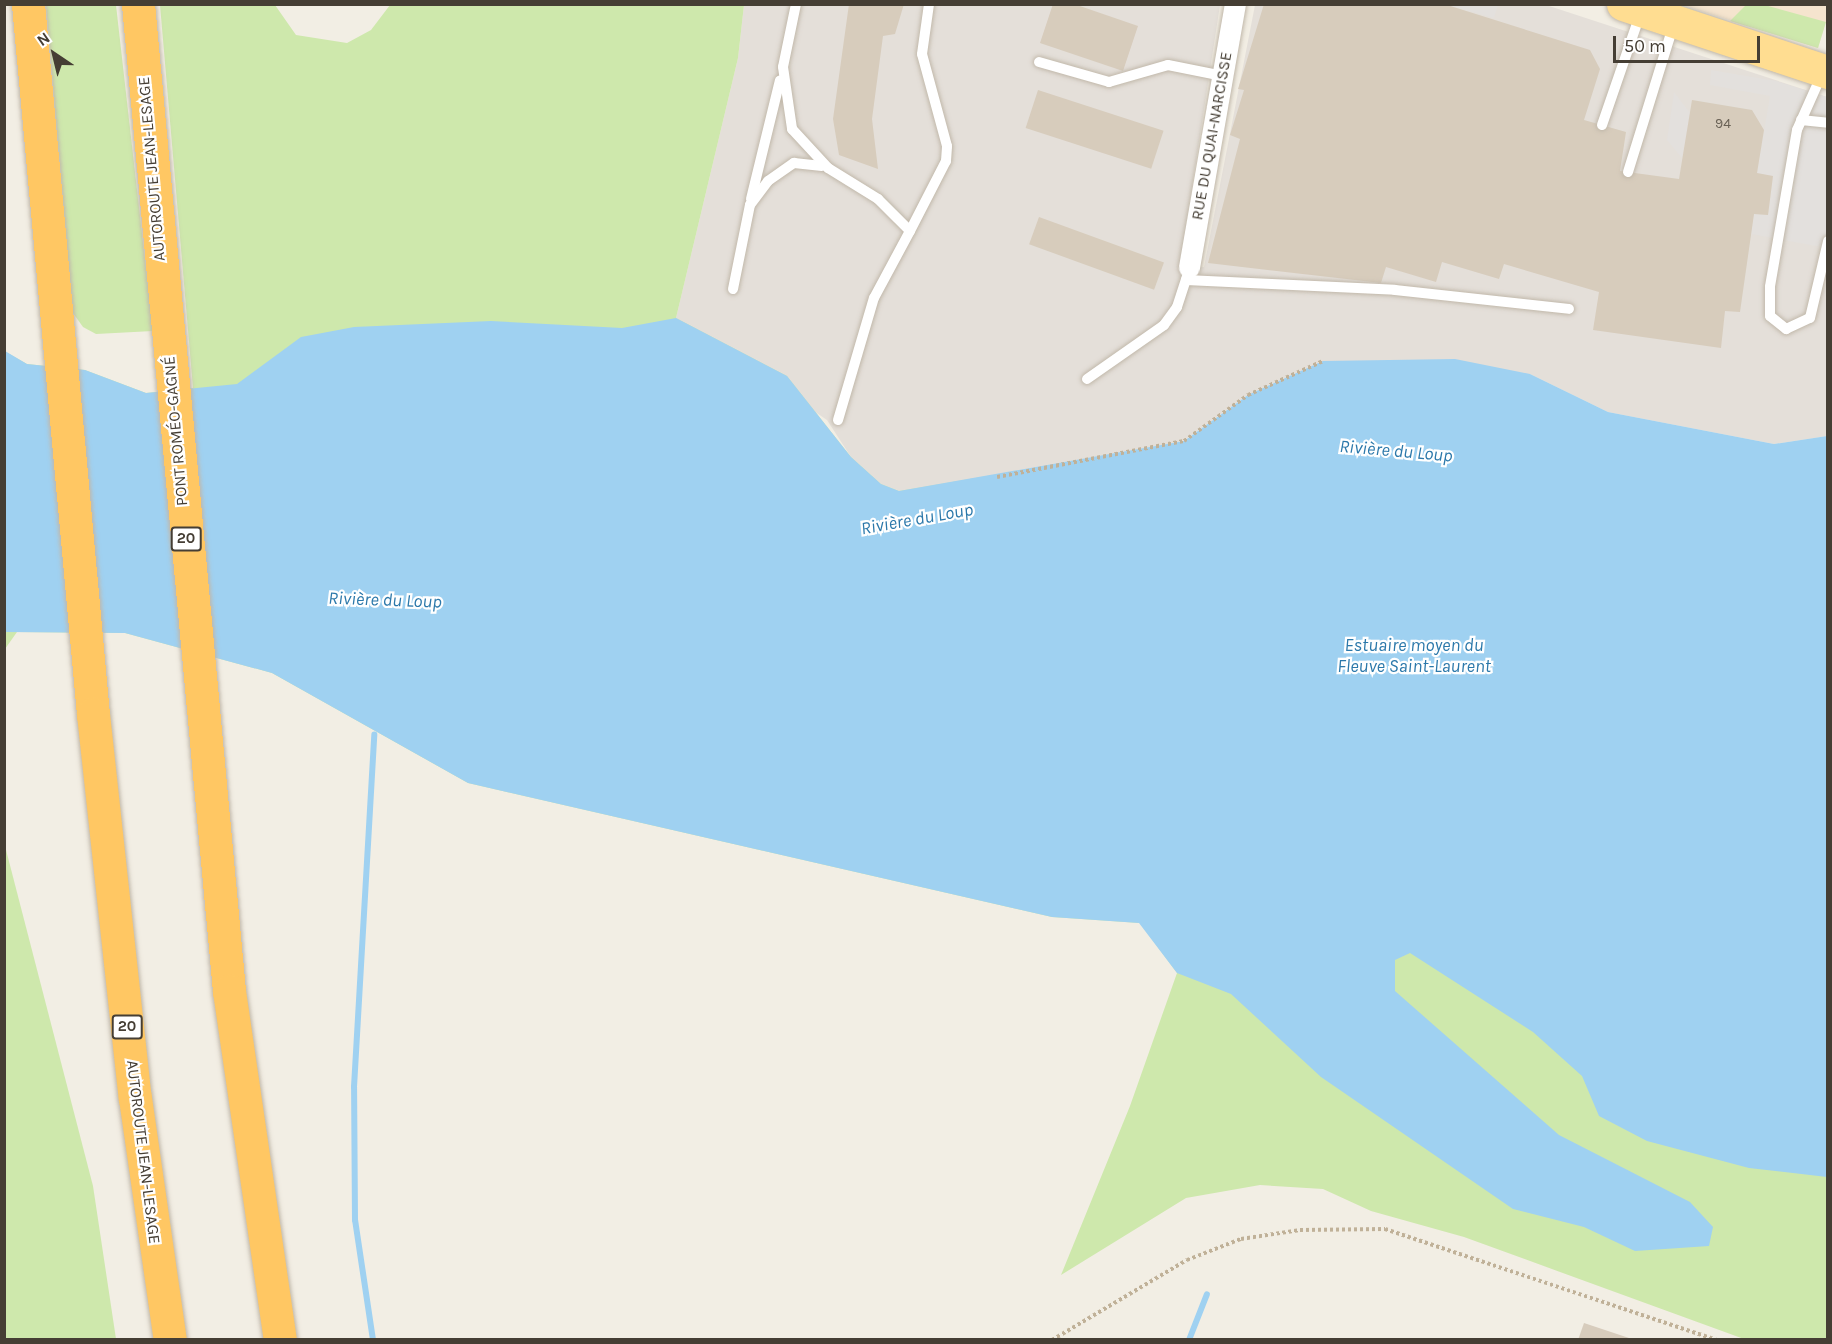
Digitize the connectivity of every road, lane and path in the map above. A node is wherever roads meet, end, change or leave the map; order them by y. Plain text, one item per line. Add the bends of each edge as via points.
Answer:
1 (28, 4) edge
2 (138, 4) edge
3 (796, 4) edge
4 (928, 4) edge
5 (1235, 4) edge
6 (1632, 8) edge
7 (1683, 21) junction
8 (1039, 62) dead end
9 (783, 67) junction
10 (1825, 71) edge
11 (1223, 76) junction
12 (1801, 120) junction
13 (1827, 123) edge
14 (1602, 125) dead end
15 (828, 168) junction
16 (1628, 172) dead end
17 (750, 205) junction
18 (910, 231) junction
19 (1827, 241) edge
20 (1188, 274) junction
21 (733, 289) dead end
22 (1569, 309) dead end
23 (167, 333) joint
24 (1323, 361) dead end
25 (1087, 379) dead end
26 (838, 420) dead end
27 (997, 477) dead end
28 (170, 1340) edge
29 (280, 1340) edge
30 (1052, 1340) edge
31 (1716, 1340) edge

1 - 28 highway, AUTOROUTE JEAN-LESAGE / 20 via 93,714 135,1098
2 - 23 highway, AUTOROUTE JEAN-LESAGE / 20
3 - 9 lane
4 - 18 lane via 922,54 947,146 946,161
5 - 11 street, RUE DU QUAI-NARCISSE
6 - 7 main road
6 - 14 lane
7 - 10 main road
7 - 16 lane
8 - 11 lane via 1108,82 1168,64
9 - 15 lane via 792,129
9 - 17 lane
10 - 12 lane
11 - 20 street, RUE DU QUAI-NARCISSE
12 - 13 lane
12 - 19 lane via 1768,305 1774,322 1786,329 1804,325 1813,312
15 - 17 lane via 794,163 768,181
15 - 18 lane via 878,199
17 - 21 lane
18 - 26 lane via 874,298
20 - 22 lane
20 - 25 lane via 1164,325
23 - 29 highway, PONT ROMÉO-GAGNÉ / 20 via 229,991
24 - 27 path via 1248,395 1184,441
30 - 31 path via 1187,1260 1241,1239 1300,1230 1385,1229

